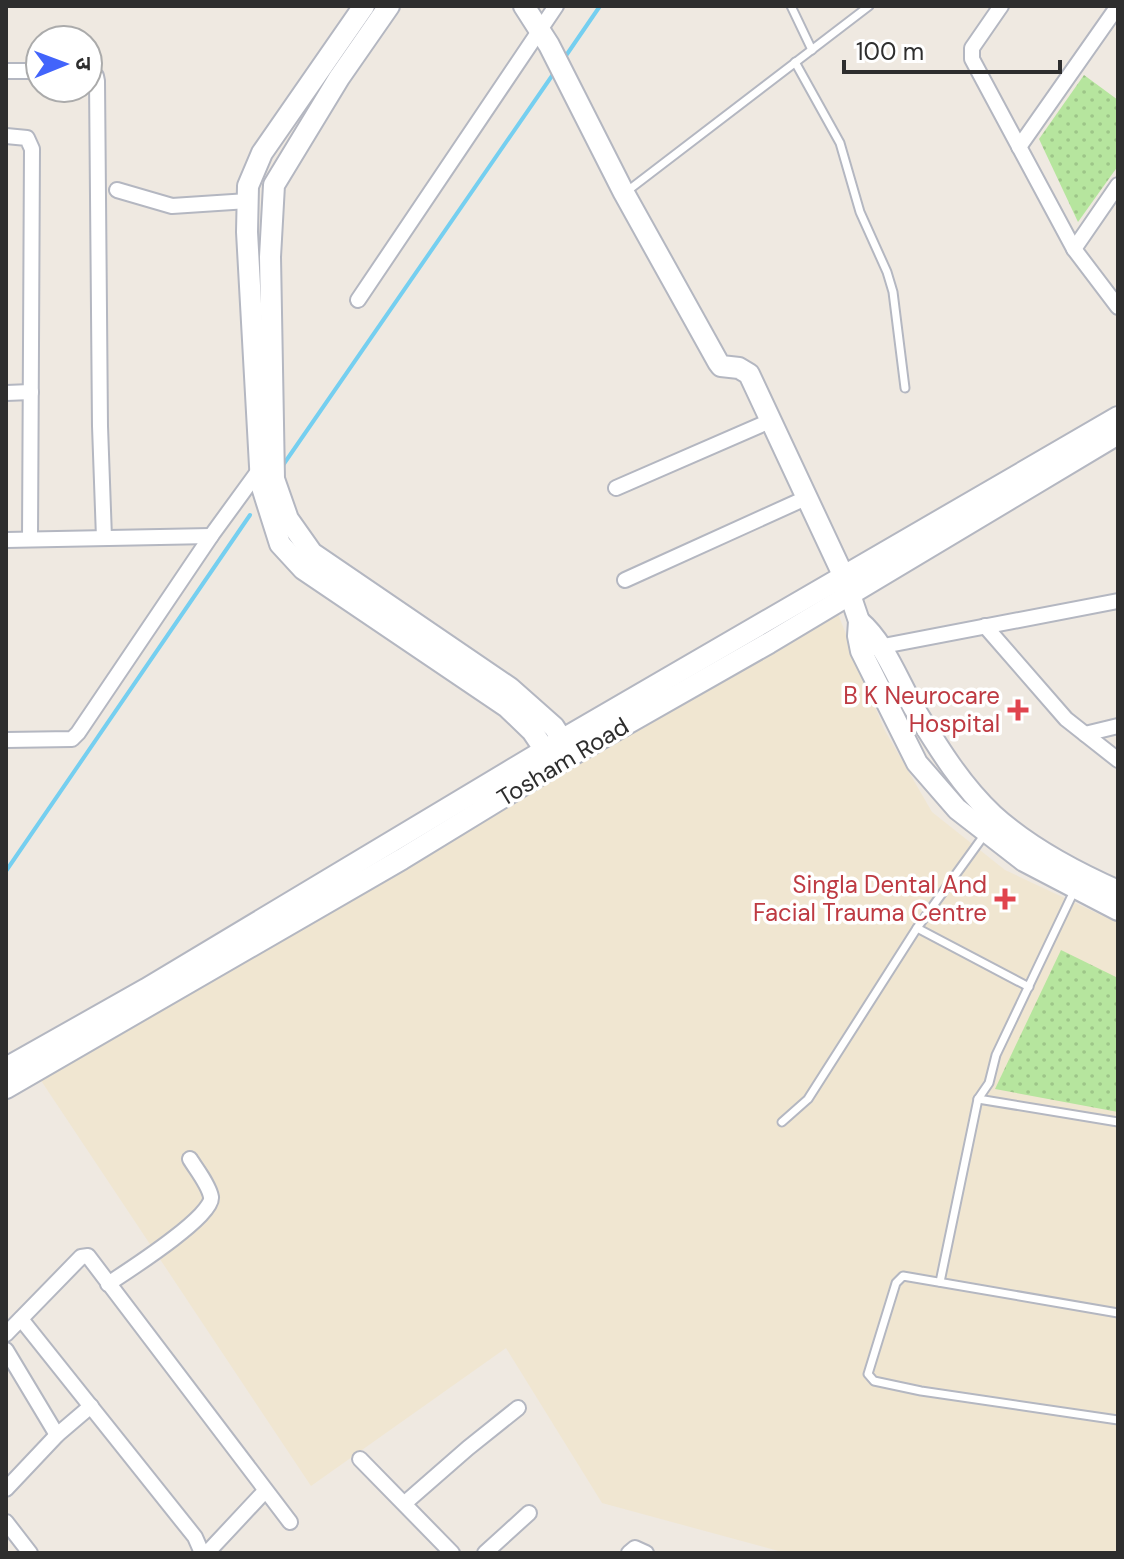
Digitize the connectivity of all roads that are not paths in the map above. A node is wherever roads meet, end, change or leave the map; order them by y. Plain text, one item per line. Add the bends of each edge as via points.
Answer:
1 (364, 6) edge
2 (389, 6) edge
3 (524, 6) edge
4 (556, 6) edge
5 (791, 6) edge
6 (869, 6) edge
7 (1001, 6) edge
8 (1118, 6) edge
9 (539, 30) junction
10 (812, 50) junction
11 (795, 62) junction
12 (97, 104) edge
13 (6, 136) edge
14 (1019, 147) junction
15 (1118, 185) edge
16 (117, 190) dead end
17 (624, 193) junction
18 (248, 201) junction
19 (1074, 249) junction
20 (358, 300) dead end
21 (1118, 307) edge
22 (905, 388) dead end
23 (31, 392) junction
24 (6, 393) edge
25 (1118, 417) edge
26 (770, 421) junction
27 (1118, 434) edge
28 (274, 449) junction
29 (260, 469) junction
30 (616, 488) dead end
31 (808, 497) junction
32 (211, 536) junction
33 (104, 538) junction
34 (30, 539) junction
35 (6, 540) edge
36 (625, 580) dead end
37 (847, 585) junction
38 (1118, 601) edge
39 (985, 626) junction
40 (871, 648) junction
41 (911, 703) junction
42 (891, 713) junction
43 (1118, 726) edge
44 (1085, 734) junction
45 (6, 740) edge
46 (559, 753) junction
47 (1118, 760) edge
48 (986, 832) junction
49 (1079, 881) junction
50 (1118, 891) edge
51 (1118, 910) edge
52 (917, 928) junction
53 (1029, 987) junction
54 (6, 1068) edge
55 (6, 1088) edge
56 (978, 1099) junction
57 (782, 1122) dead end
58 (1118, 1122) edge
59 (190, 1159) dead end
60 (940, 1282) junction
61 (108, 1284) junction
62 (1118, 1313) edge
63 (21, 1319) junction
64 (6, 1334) edge
65 (6, 1350) edge
66 (91, 1406) junction
67 (518, 1408) dead end
68 (1118, 1420) edge
69 (57, 1435) junction
70 (360, 1459) dead end
71 (6, 1489) edge
72 (265, 1491) junction
73 (405, 1503) junction
74 (529, 1513) dead end
75 (6, 1522) edge
76 (290, 1522) dead end
77 (30, 1553) edge
78 (204, 1553) edge
79 (452, 1553) edge
80 (485, 1553) edge
81 (629, 1553) edge
82 (646, 1553) edge

1 - 18 main road via 262,153 248,186
2 - 28 main road via 274,185
3 - 9 main road
4 - 9 street
5 - 10 lane
6 - 10 lane
7 - 14 street via 971,54
8 - 14 street
9 - 17 main road
9 - 20 street
10 - 11 lane
11 - 17 lane
11 - 22 lane via 840,143 860,212 890,282
12 - 33 street
13 - 23 street via 27,138 32,149
14 - 19 street
15 - 19 street
16 - 18 street via 172,206
17 - 26 main road via 718,362 749,374
18 - 29 main road
19 - 21 street
23 - 24 street
23 - 34 street
25 - 37 main road, Tosham Road
26 - 30 street
26 - 31 main road
27 - 37 main road, Tosham Road
28 - 29 street
28 - 46 main road via 274,479 288,519 312,553 533,706
29 - 32 street
29 - 46 main road via 280,544 303,569 507,707
31 - 36 street
31 - 37 main road
32 - 33 street
32 - 45 street via 72,739
33 - 34 street
34 - 35 street
37 - 40 main road via 859,621 858,636
37 - 46 main road, Tosham Road
38 - 39 street
39 - 40 street
39 - 44 street
40 - 41 main road
40 - 42 main road
41 - 42 main road
41 - 49 main road via 946,761 993,815
42 - 48 main road via 917,763 957,809
43 - 44 street
44 - 47 street
46 - 54 main road, Tosham Road
46 - 55 main road, Tosham Road via 402,859
48 - 49 main road via 1024,861
48 - 52 lane
49 - 50 main road
49 - 51 main road
49 - 53 lane
52 - 53 lane
52 - 57 lane via 808,1099
53 - 56 lane
56 - 58 lane
56 - 60 lane
59 - 61 street via 211,1195 210,1204 172,1242
60 - 62 lane
60 - 68 lane via 903,1276 896,1283 871,1358 870,1378 921,1391
61 - 63 street via 88,1256 81,1257
61 - 72 street
63 - 64 street
63 - 66 street
65 - 69 street
66 - 69 street
66 - 78 street
67 - 73 street
69 - 71 street
70 - 73 street
72 - 76 street
72 - 78 street
73 - 79 street
74 - 80 street
75 - 77 street
81 - 82 street via 635,1548

